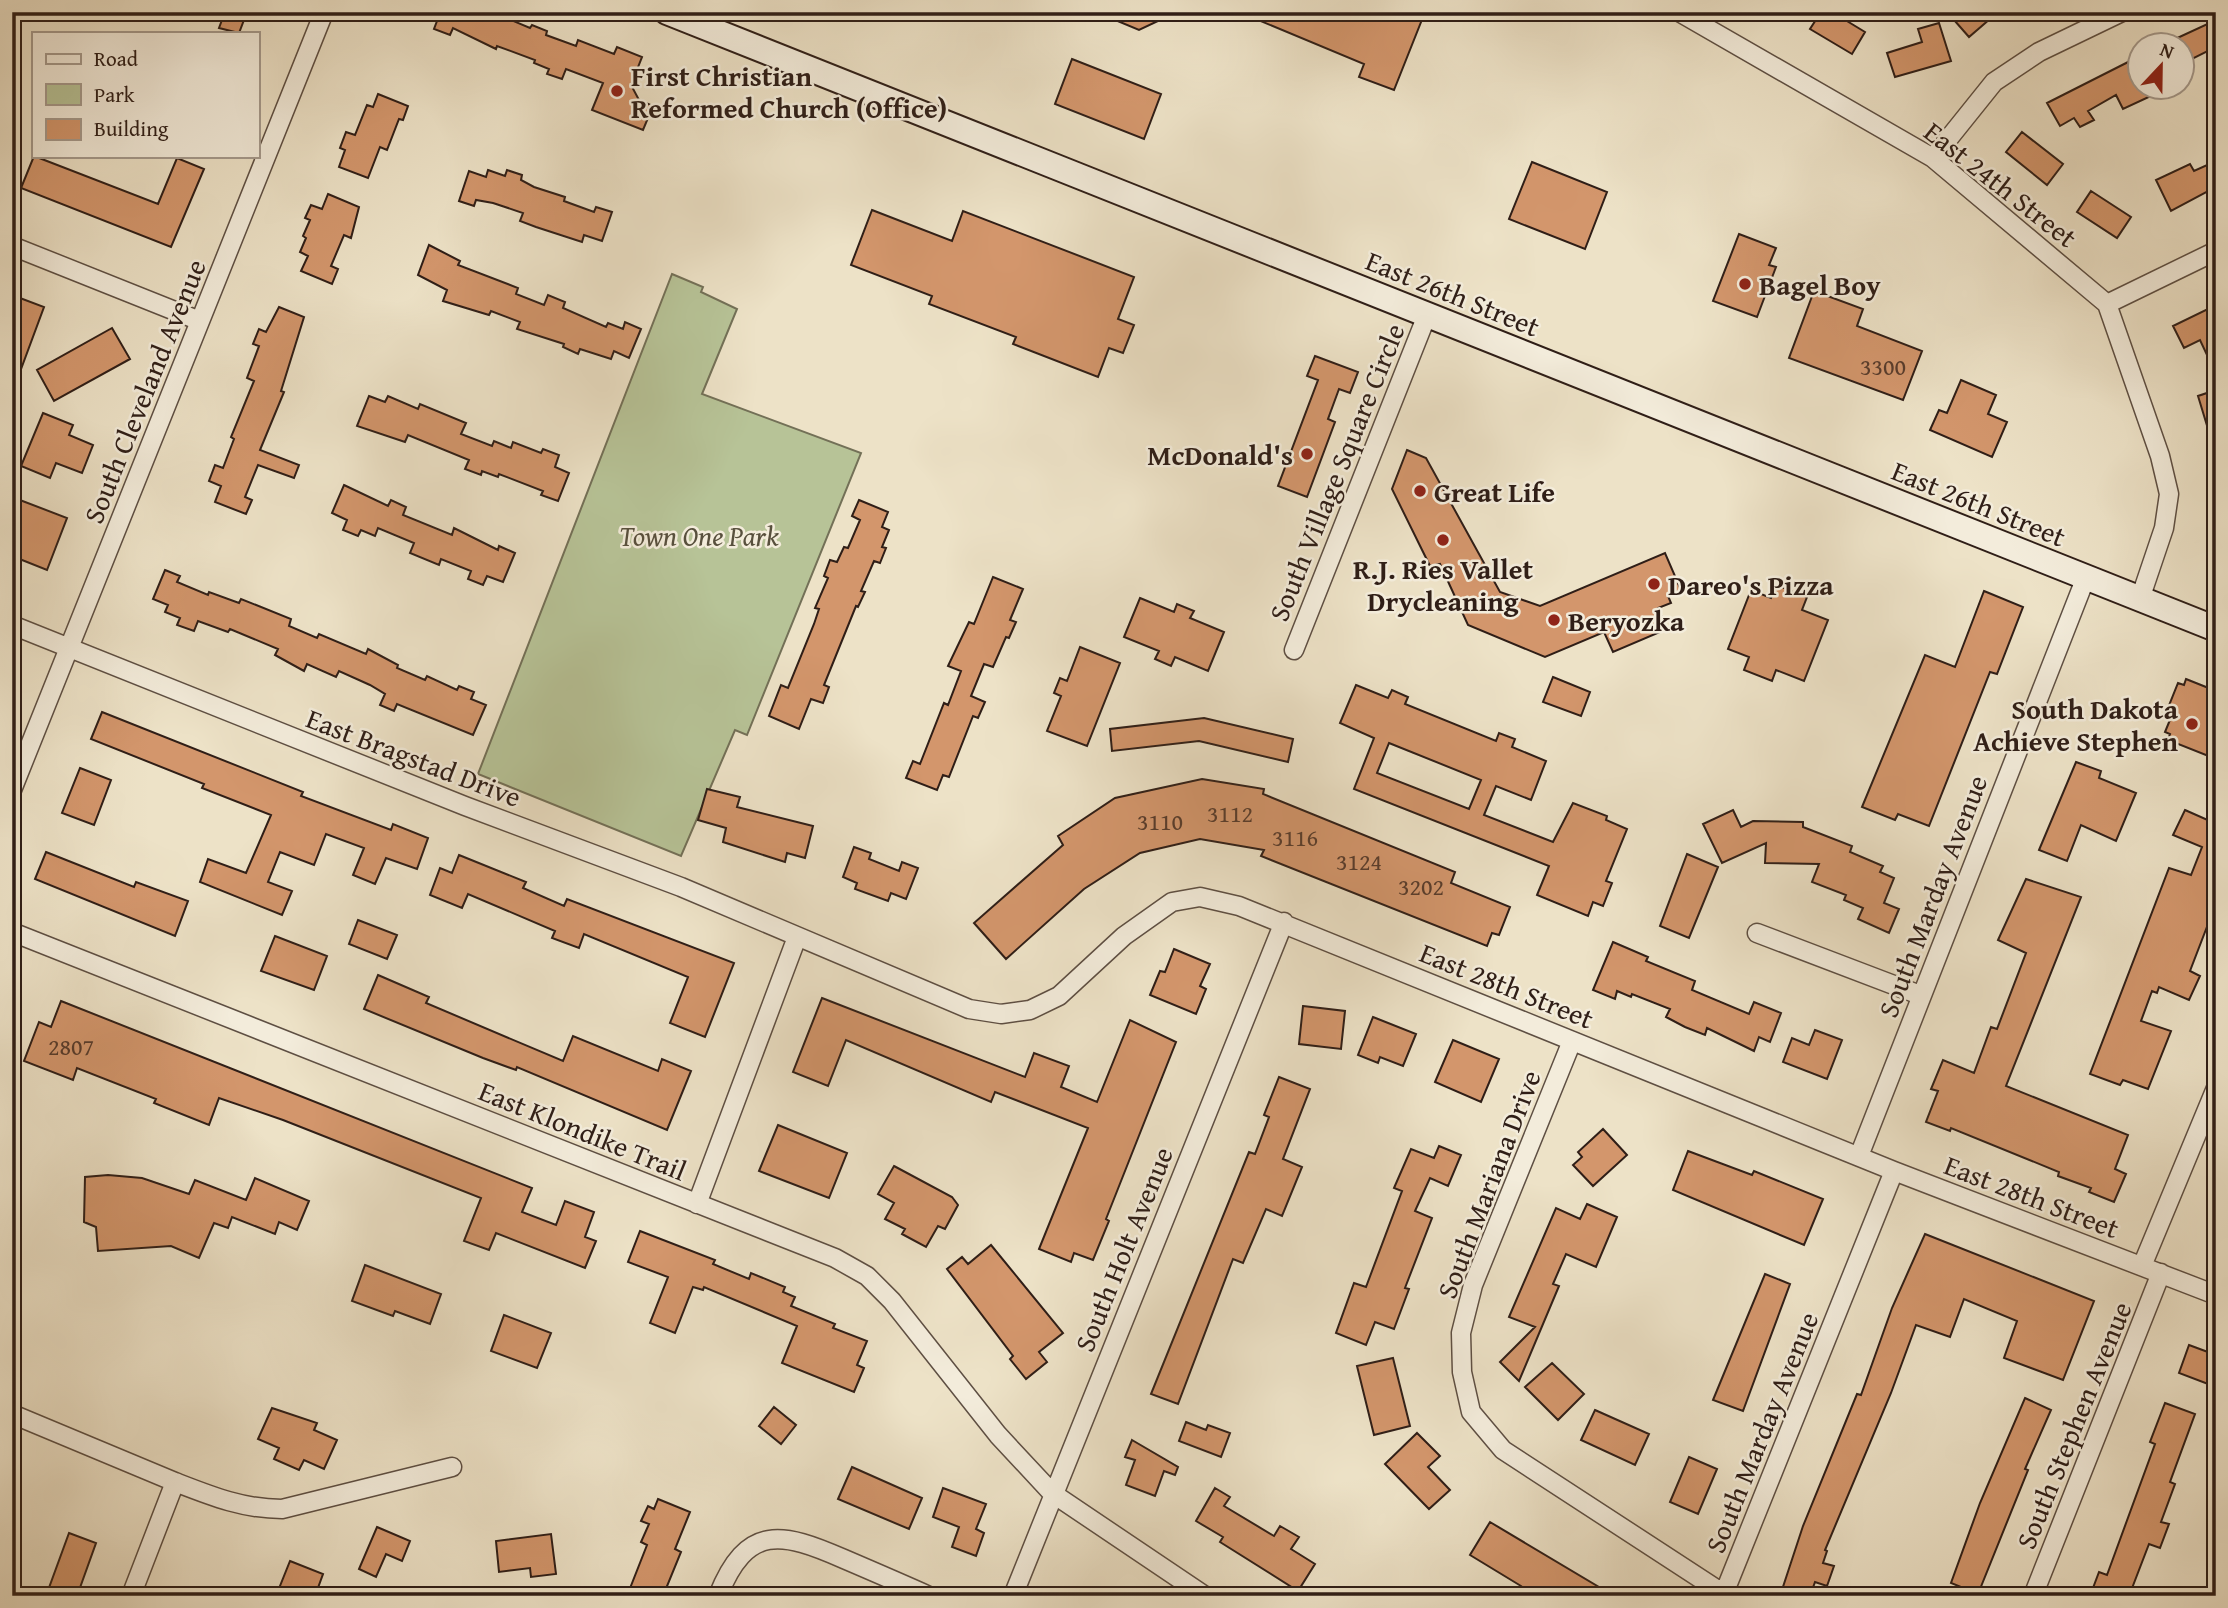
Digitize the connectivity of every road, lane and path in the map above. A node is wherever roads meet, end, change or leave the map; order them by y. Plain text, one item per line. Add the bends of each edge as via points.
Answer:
1 (324, 12) edge
2 (667, 12) edge
3 (1679, 12) edge
4 (2122, 12) edge
5 (1933, 158) junction
6 (12, 246) edge
7 (2216, 251) edge
8 (2107, 304) junction
9 (1427, 315) junction
10 (200, 321) junction
11 (2086, 577) junction
12 (2140, 599) junction
13 (12, 625) edge
14 (2216, 629) edge
15 (69, 648) junction
16 (1294, 650) dead end
17 (12, 790) edge
18 (1284, 922) junction
19 (12, 932) edge
20 (1757, 933) dead end
21 (797, 937) junction
22 (1920, 995) junction
23 (1572, 1041) junction
24 (2216, 1088) edge
25 (1859, 1156) junction
26 (1894, 1171) junction
27 (697, 1204) junction
28 (2142, 1266) junction
29 (2161, 1273) junction
30 (2216, 1295) edge
31 (12, 1414) edge
32 (452, 1467) dead end
33 (175, 1482) junction
34 (1052, 1493) junction
35 (1724, 1595) edge
36 (131, 1596) edge
37 (718, 1596) edge
38 (929, 1596) edge
39 (1013, 1596) edge
40 (1205, 1596) edge
41 (2034, 1596) edge

1 - 10 street, South Cleveland Avenue
2 - 9 main road, East 26th Street
3 - 5 street, East 24th Street
4 - 5 street via 2039,52 1994,82
5 - 8 street, East 24th Street
6 - 10 street
7 - 8 street
8 - 12 street via 2169,494 2164,528
9 - 11 main road, East 26th Street
9 - 16 street, South Village Square Circle
10 - 15 street, South Cleveland Avenue
11 - 12 main road, East 26th Street
11 - 22 street, South Marday Avenue
12 - 14 main road, East 26th Street
13 - 15 street, East Bragstad Drive
15 - 17 street, South Cleveland Avenue
15 - 21 street, East Bragstad Drive via 681,887
18 - 21 street, East 28th Street via 1200,897 1172,902 1124,936 1059,996 1030,1010 1001,1014 970,1009
18 - 23 street, East 28th Street
18 - 34 street, South Holt Avenue
19 - 27 street, East Klondike Trail
20 - 22 street
21 - 27 street
22 - 25 street, South Marday Avenue
23 - 25 street, East 28th Street
23 - 35 street, South Mariana Drive via 1473,1285 1461,1333 1461,1372 1471,1412 1503,1450
24 - 28 street, South Stephen Avenue
25 - 26 street, East 28th Street
26 - 28 street, East 28th Street
26 - 35 street, South Marday Avenue
27 - 34 street, East Klondike Trail via 835,1258 867,1276
28 - 29 street, East 28th Street
29 - 30 street, East 28th Street
29 - 41 street, South Stephen Avenue
31 - 33 street
32 - 33 street via 282,1509 230,1503
33 - 36 street
34 - 39 street, South Holt Avenue
34 - 40 street, East Klondike Trail
37 - 38 street via 740,1554 779,1537 808,1543

